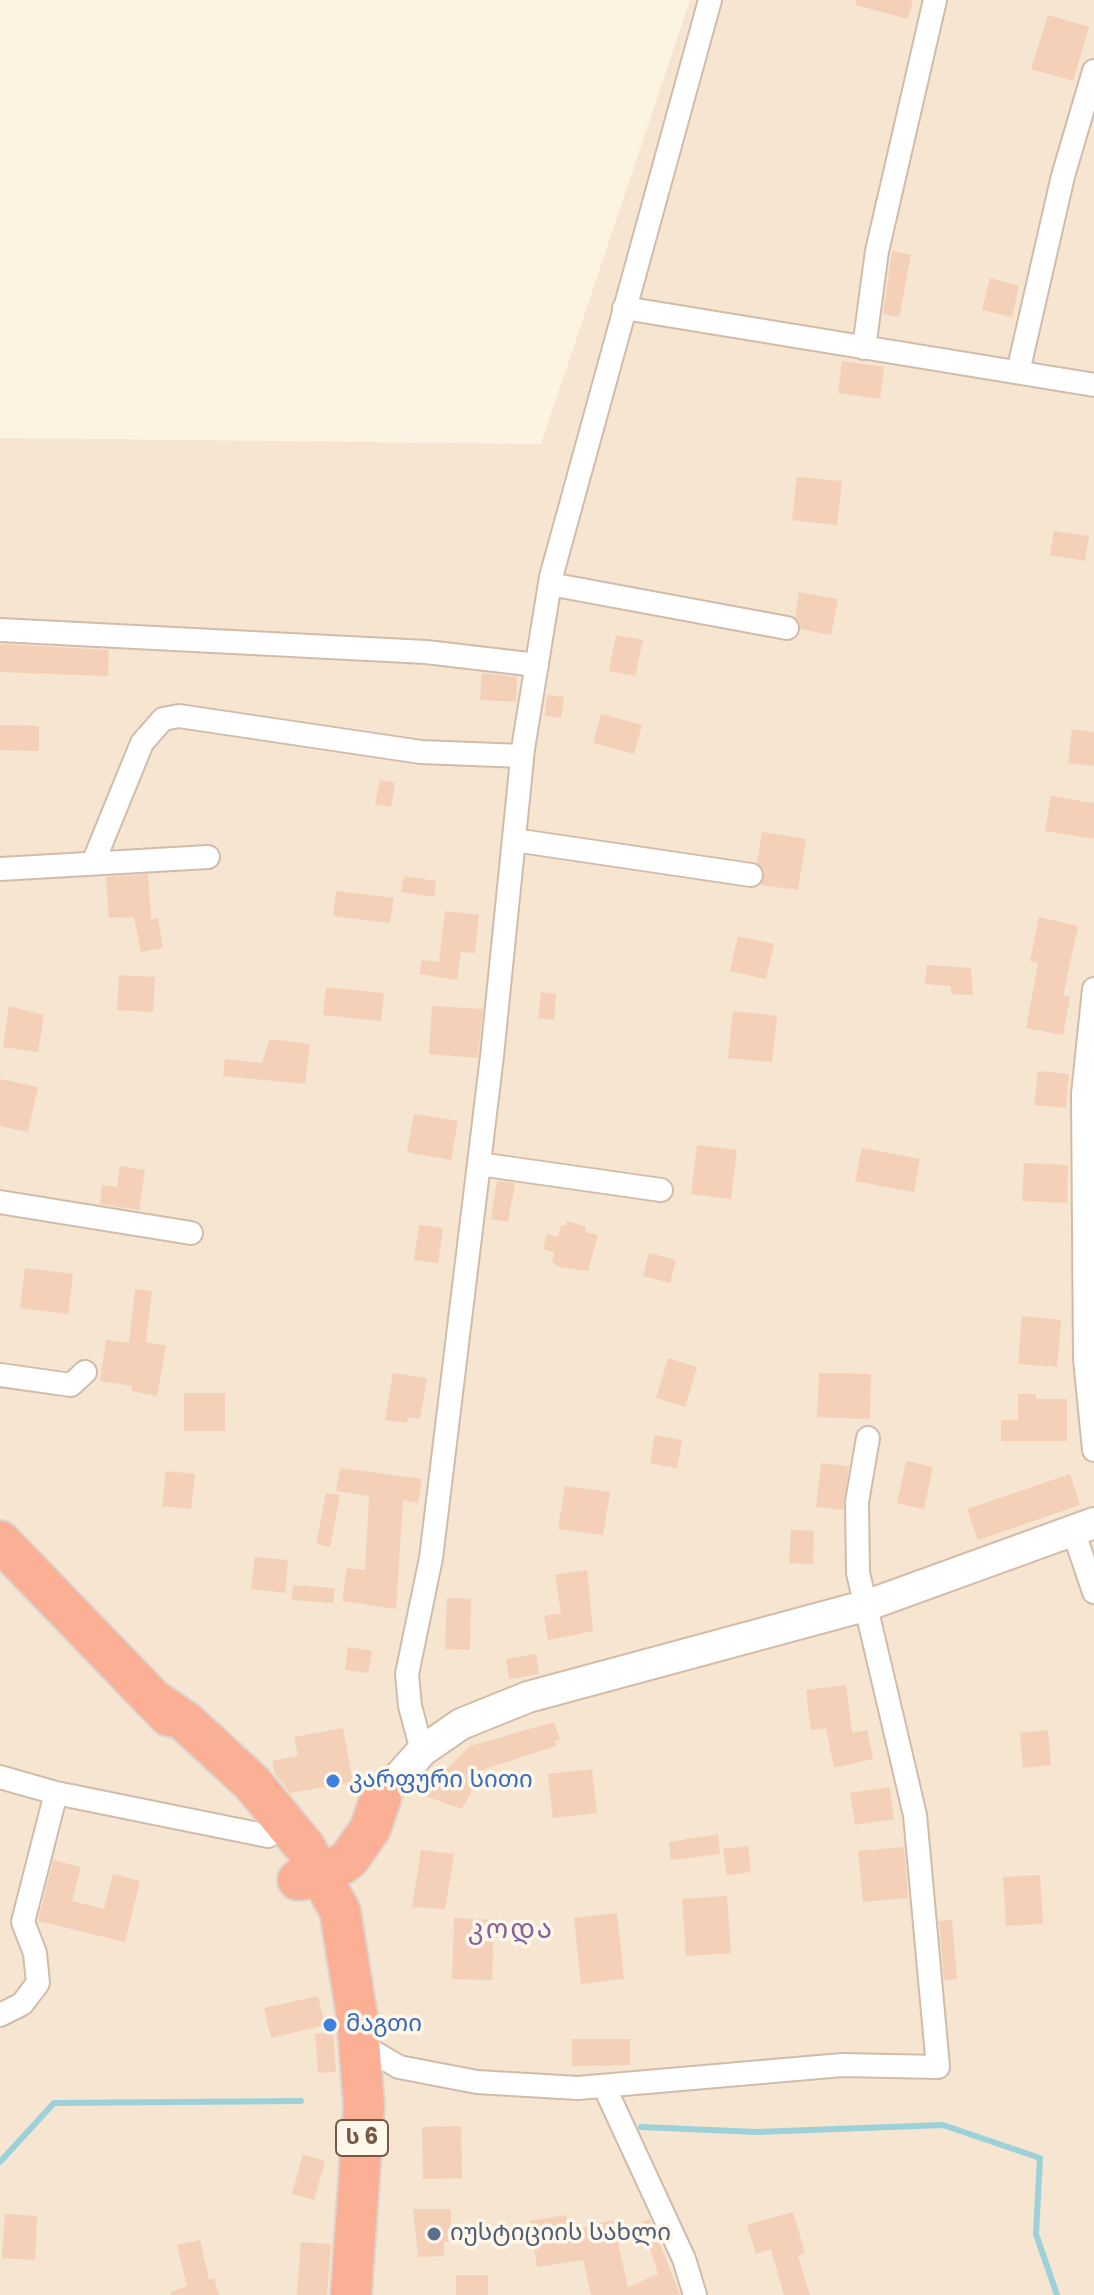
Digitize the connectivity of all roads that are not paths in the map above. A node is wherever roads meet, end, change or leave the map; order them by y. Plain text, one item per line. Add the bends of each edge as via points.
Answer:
1 (710, 0) edge
2 (935, 0) edge
3 (1094, 71) edge
4 (1090, 103) edge
5 (624, 308) junction
6 (864, 348) junction
7 (1018, 372) junction
8 (1094, 385) edge
9 (550, 584) junction
10 (787, 628) dead end
11 (0, 630) edge
12 (537, 665) junction
13 (522, 756) junction
14 (514, 840) junction
15 (208, 857) dead end
16 (93, 863) junction
17 (0, 869) edge
18 (751, 875) dead end
19 (1094, 989) edge
20 (479, 1164) junction
21 (661, 1190) dead end
22 (0, 1202) edge
23 (191, 1233) dead end
24 (85, 1372) dead end
25 (0, 1375) edge
26 (868, 1438) dead end
27 (1094, 1450) edge
28 (1084, 1526) edge
29 (0, 1541) edge
30 (1094, 1592) edge
31 (868, 1605) junction
32 (151, 1698) junction
33 (422, 1751) junction
34 (0, 1777) edge
35 (56, 1793) junction
36 (381, 1797) joint
37 (268, 1836) junction
38 (324, 1877) junction
39 (351, 1981) junction
40 (0, 2015) edge
41 (360, 2044) junction
42 (604, 2086) junction
43 (351, 2295) edge
44 (695, 2295) edge

1 - 5 street
2 - 6 street via 877,251
3 - 4 street
4 - 7 street via 1039,272
5 - 6 street
5 - 9 street
6 - 7 street
7 - 8 street
9 - 10 street
9 - 12 street
11 - 12 street via 426,652
12 - 13 street
13 - 14 street
13 - 16 street via 421,752 179,716 163,719 142,743
14 - 18 street
14 - 20 street
15 - 16 street
16 - 17 street
19 - 27 street via 1083,1094 1085,1359
20 - 21 street
20 - 33 street via 431,1558 407,1674
22 - 23 street
24 - 25 street via 71,1385
26 - 31 street via 857,1502 858,1573
28 - 30 street
28 - 31 street
29 - 32 highway, ს 6
31 - 33 street via 528,1697 461,1724
31 - 42 street via 915,1815 938,2067 842,2065
32 - 37 highway, ს 6
32 - 38 highway, ს 6 via 186,1722 252,1783
33 - 36 street
34 - 35 street
35 - 37 street
35 - 40 street via 23,1922 35,1953 38,1983 22,2004
36 - 38 highway via 343,1826
37 - 38 highway, ს 6
38 - 39 highway, ს 6
38 - 39 highway, ს 6
39 - 41 highway, ს 6
41 - 42 street via 399,2067 477,2082
41 - 43 highway, ს 6 via 364,2106
42 - 44 street via 684,2259

